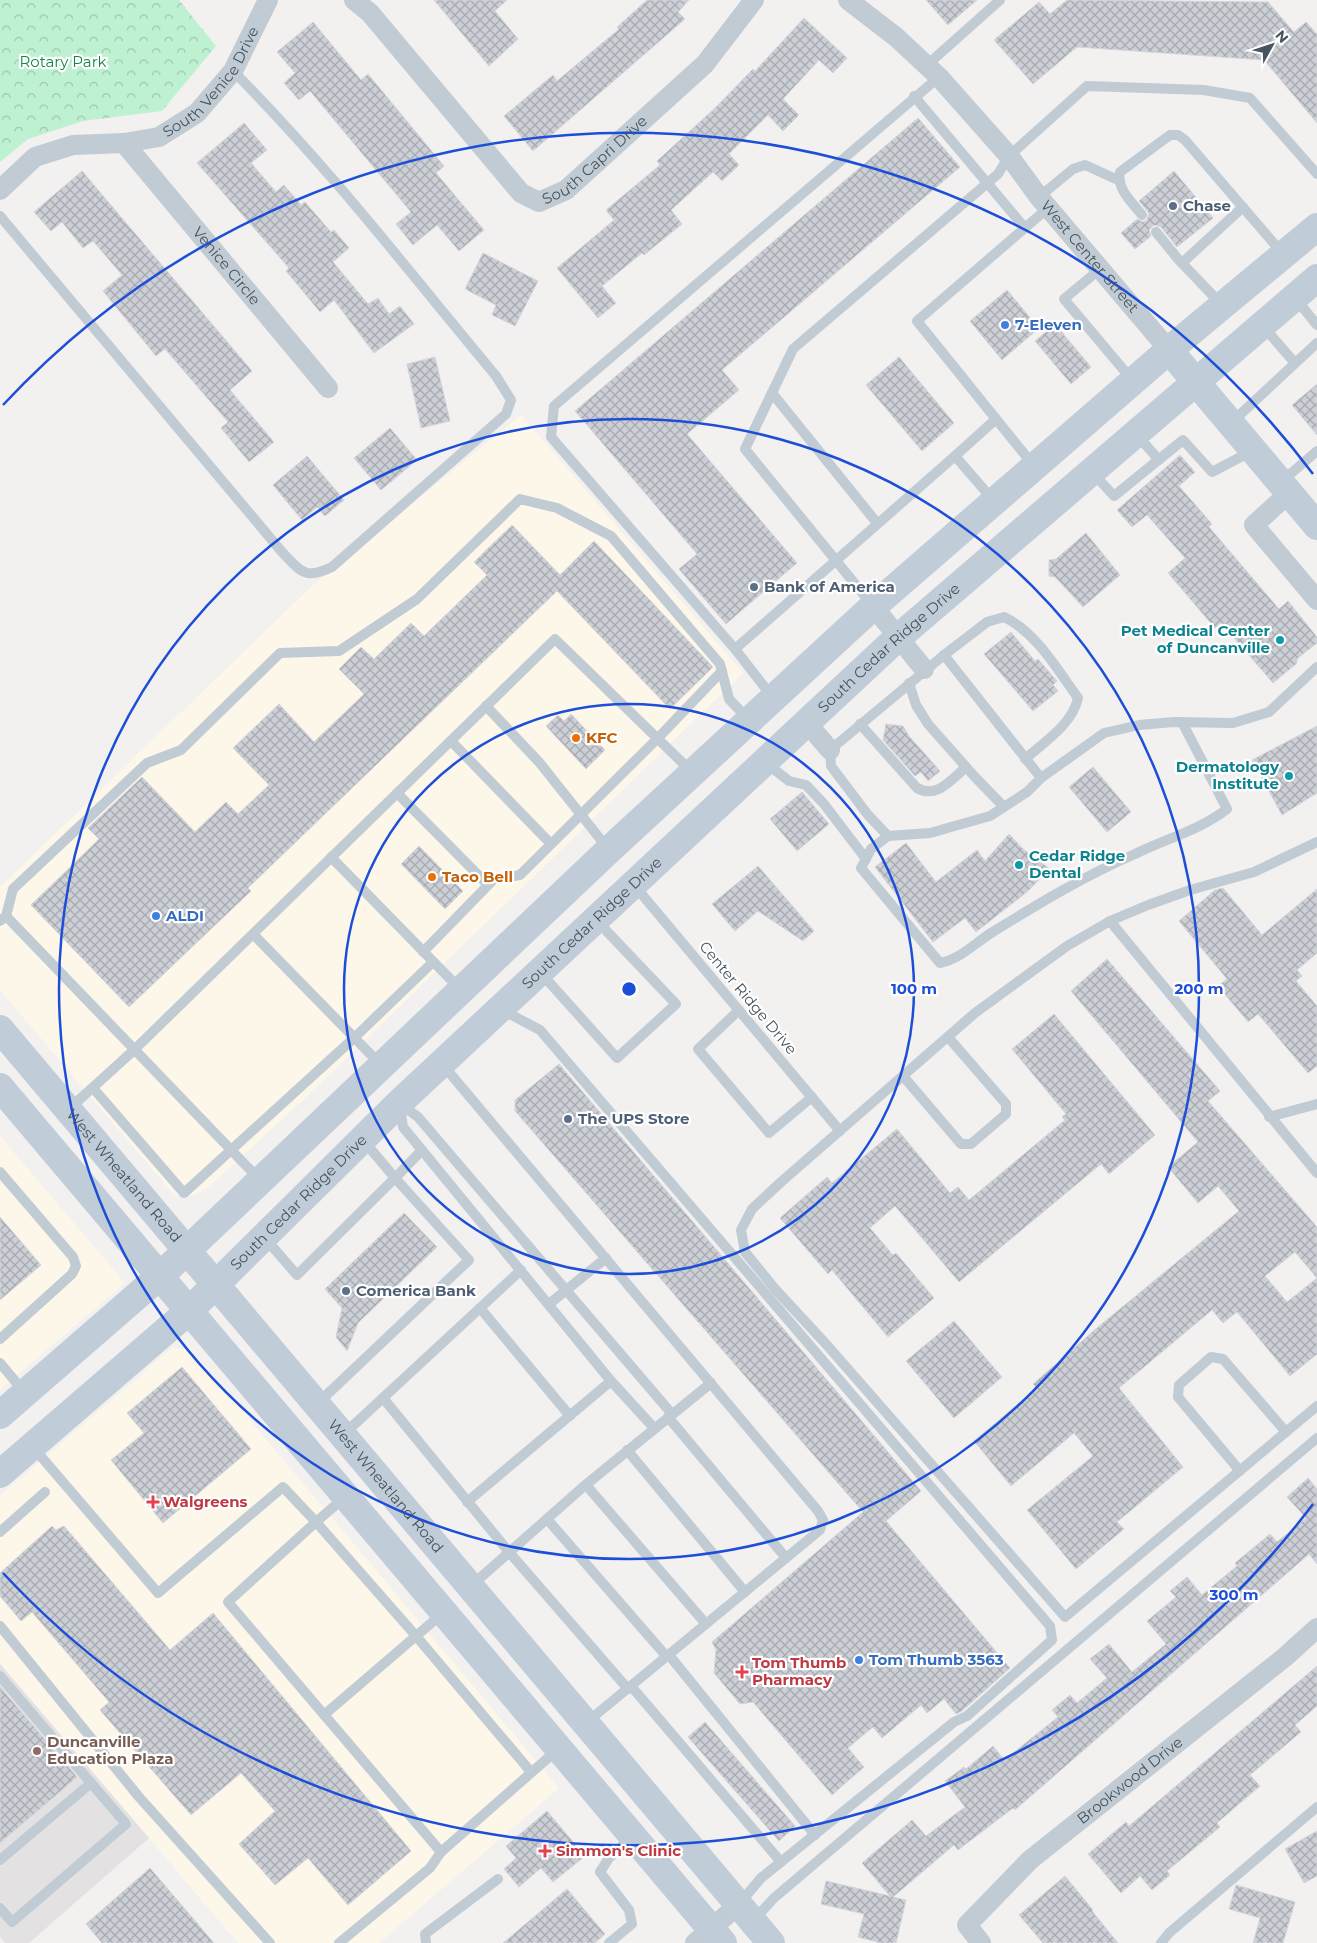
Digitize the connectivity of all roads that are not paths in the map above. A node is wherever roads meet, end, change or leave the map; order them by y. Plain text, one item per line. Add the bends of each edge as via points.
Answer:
1 (268, 0) edge
2 (354, 0) edge
3 (754, 0) edge
4 (848, 0) edge
5 (1000, 0) edge
6 (233, 71) junction
7 (933, 71) junction
8 (914, 96) junction
9 (124, 143) junction
10 (1009, 156) junction
11 (1317, 174) edge
12 (1118, 180) junction
13 (988, 182) junction
14 (0, 190) edge
15 (1044, 203) junction
16 (1244, 208) junction
17 (1142, 215) dead end
18 (0, 216) edge
19 (1317, 227) edge
20 (1025, 228) junction
21 (1156, 232) dead end
22 (1284, 255) junction
23 (1182, 263) junction
24 (1100, 269) junction
25 (1317, 278) edge
26 (1294, 297) junction
27 (1222, 306) junction
28 (1262, 324) junction
29 (1317, 325) edge
30 (1317, 343) edge
31 (1169, 350) junction
32 (1294, 362) junction
33 (1133, 382) junction
34 (1193, 382) junction
35 (328, 388) dead end
36 (772, 393) junction
37 (996, 419) junction
38 (1230, 424) junction
39 (1135, 432) junction
40 (1253, 451) junction
41 (1317, 451) edge
42 (955, 456) junction
43 (1158, 460) junction
44 (1035, 466) junction
45 (1091, 470) junction
46 (1284, 488) junction
47 (994, 502) junction
48 (877, 523) junction
49 (1317, 526) edge
50 (835, 559) junction
51 (1317, 600) edge
52 (874, 606) junction
53 (899, 636) junction
54 (735, 649) junction
55 (944, 655) junction
56 (1317, 667) edge
57 (924, 669) junction
58 (722, 671) junction
59 (909, 683) junction
60 (773, 699) junction
61 (486, 706) junction
62 (750, 720) junction
63 (806, 722) junction
64 (1182, 722) junction
65 (860, 724) junction
66 (657, 740) junction
67 (451, 741) junction
68 (830, 750) junction
69 (1025, 759) junction
70 (764, 761) junction
71 (966, 767) junction
72 (693, 773) junction
73 (1041, 778) junction
74 (397, 793) junction
75 (1004, 807) junction
76 (581, 813) junction
77 (888, 836) junction
78 (1317, 842) edge
79 (551, 844) junction
80 (609, 850) junction
81 (331, 857) junction
82 (866, 859) junction
83 (632, 883) junction
84 (488, 885) junction
85 (3, 919) edge
86 (595, 919) junction
87 (1110, 921) junction
88 (253, 934) junction
89 (424, 952) junction
90 (433, 962) junction
91 (540, 971) junction
92 (461, 990) junction
93 (500, 1009) junction
94 (739, 1010) junction
95 (0, 1030) edge
96 (948, 1037) junction
97 (354, 1038) junction
98 (133, 1051) junction
99 (0, 1053) edge
100 (442, 1064) junction
101 (381, 1065) junction
102 (903, 1076) junction
103 (93, 1088) junction
104 (3, 1096) edge
105 (812, 1097) junction
106 (399, 1103) junction
107 (1317, 1104) edge
108 (68, 1110) junction
109 (1269, 1116) junction
110 (840, 1131) junction
111 (362, 1139) junction
112 (230, 1149) junction
113 (422, 1150) junction
114 (0, 1172) edge
115 (1317, 1173) edge
116 (395, 1178) junction
117 (260, 1180) junction
118 (263, 1236) junction
119 (186, 1250) junction
120 (606, 1258) junction
121 (521, 1270) junction
122 (160, 1276) junction
123 (214, 1284) junction
124 (566, 1290) junction
125 (549, 1304) junction
126 (480, 1308) junction
127 (190, 1310) junction
128 (0, 1339) edge
129 (0, 1363) edge
130 (611, 1381) junction
131 (711, 1383) junction
132 (26, 1393) junction
133 (382, 1398) junction
134 (315, 1405) junction
135 (1317, 1406) edge
136 (0, 1415) edge
137 (570, 1416) junction
138 (670, 1416) junction
139 (654, 1428) junction
140 (1286, 1432) junction
141 (342, 1436) junction
142 (1317, 1438) edge
143 (32, 1446) junction
144 (628, 1450) junction
145 (1240, 1471) junction
146 (0, 1474) edge
147 (586, 1485) junction
148 (45, 1492) dead end
149 (345, 1497) junction
150 (468, 1502) junction
151 (547, 1519) junction
152 (316, 1522) junction
153 (0, 1532) edge
154 (509, 1552) junction
155 (786, 1558) junction
156 (470, 1588) junction
157 (745, 1592) junction
158 (442, 1613) junction
159 (706, 1624) junction
160 (0, 1626) edge
161 (1317, 1628) edge
162 (416, 1636) junction
163 (668, 1656) junction
164 (0, 1676) edge
165 (629, 1688) junction
166 (324, 1716) junction
167 (585, 1724) junction
168 (558, 1749) junction
169 (531, 1772) junction
170 (90, 1783) junction
171 (1317, 1807) edge
172 (815, 1834) junction
173 (632, 1837) junction
174 (441, 1852) junction
175 (0, 1860) edge
176 (780, 1862) junction
177 (498, 1879) dead end
178 (0, 1908) edge
179 (745, 1913) junction
180 (709, 1938) edge
181 (270, 1943) edge
182 (339, 1943) edge
183 (426, 1943) edge
184 (609, 1943) edge
185 (771, 1943) edge
186 (981, 1943) edge
187 (1161, 1943) edge

1 - 6 street, South Venice Drive
2 - 3 street, South Capri Drive via 370,13 520,193 539,202 566,190 705,64
4 - 7 street, West Center Street
5 - 7 lane
6 - 9 street, South Venice Drive via 197,113 159,137
6 - 18 lane via 264,102 370,225 496,376 511,400 506,414 332,566 317,574 301,572 282,552
7 - 8 lane
7 - 10 street, West Center Street
8 - 13 lane
8 - 54 lane via 554,406 551,436
9 - 14 street, South Venice Drive via 74,145 35,157
9 - 35 street, Venice Circle
10 - 11 lane via 1086,86 1204,90 1250,98
10 - 13 lane via 998,174
10 - 15 street, West Center Street
12 - 15 lane via 1085,165 1073,169
12 - 16 lane via 1120,172 1170,136 1178,135
12 - 17 lane
13 - 20 lane
13 - 36 lane via 793,349
15 - 20 lane
15 - 24 street, West Center Street
16 - 22 lane
16 - 23 lane
19 - 22 main road
20 - 37 lane via 917,321
21 - 23 lane
22 - 27 main road
23 - 27 lane
24 - 31 street, West Center Street
24 - 33 lane via 1064,300
25 - 26 main road, South Cedar Ridge Drive
26 - 28 main road, South Cedar Ridge Drive
26 - 29 lane
27 - 31 main road
28 - 32 lane
28 - 34 main road, South Cedar Ridge Drive
30 - 32 lane
31 - 33 main road
31 - 34 main road, West Center Street
32 - 38 lane
33 - 44 main road
34 - 38 main road, West Center Street
34 - 39 main road, South Cedar Ridge Drive
36 - 48 lane
36 - 50 lane via 745,449
37 - 42 lane
37 - 44 lane
38 - 40 main road, West Center Street
39 - 43 lane
39 - 45 main road, South Cedar Ridge Drive
40 - 43 lane via 1212,472 1183,440
40 - 46 main road, West Center Street
41 - 46 lane
42 - 47 lane
42 - 48 lane
43 - 45 lane via 1114,496
44 - 47 main road
45 - 53 main road, South Cedar Ridge Drive
46 - 49 main road, West Center Street
46 - 51 street via 1254,525
47 - 52 main road
48 - 50 lane
50 - 52 lane
50 - 54 lane
52 - 53 street
52 - 60 main road
53 - 57 street
53 - 63 main road, South Cedar Ridge Drive
54 - 60 lane
55 - 57 lane
55 - 69 lane
55 - 69 lane via 987,622 1004,617 1017,623 1032,638 1078,698 1075,711
56 - 64 lane via 1269,712 1233,723
57 - 59 lane
58 - 62 lane via 729,699
58 - 66 lane
58 - 85 lane via 720,664 611,536 557,508 520,499 417,599 339,651 280,652 181,750 147,763 13,889
59 - 65 lane
59 - 71 lane via 916,705 928,724
60 - 62 main road
61 - 66 lane via 555,639
61 - 67 lane
61 - 76 lane via 540,762
62 - 72 main road
63 - 68 street
63 - 70 main road, South Cedar Ridge Drive
64 - 73 lane via 1139,725 1104,734
64 - 82 lane via 1227,809 1213,820 1063,888 953,961 940,963 927,950 860,868
65 - 68 lane
65 - 71 lane via 923,792 934,792 943,787
66 - 72 lane
66 - 76 lane
67 - 74 lane
67 - 79 lane
68 - 77 lane via 831,766
69 - 73 lane
70 - 82 lane via 789,781 806,785
70 - 83 main road, South Cedar Ridge Drive
71 - 75 lane
72 - 80 main road
73 - 75 lane
74 - 81 lane
74 - 84 lane
75 - 77 lane via 990,816 930,833
76 - 79 lane
76 - 80 lane
77 - 82 lane via 871,849
78 - 87 lane via 1254,872 1190,890
79 - 84 lane via 520,875 494,879
80 - 83 main road
80 - 92 main road
81 - 88 lane
81 - 89 lane
83 - 86 main road, South Cedar Ridge Drive
83 - 94 lane, Center Ridge Drive
84 - 89 lane
85 - 98 lane
86 - 91 main road, South Cedar Ridge Drive
86 - 91 lane via 676,1004 617,1058
87 - 96 lane via 1023,977
87 - 109 lane
88 - 97 lane
88 - 98 lane
89 - 90 lane
90 - 92 lane
90 - 97 lane
91 - 93 main road, South Cedar Ridge Drive
92 - 101 main road
93 - 100 main road, South Cedar Ridge Drive
93 - 172 lane via 540,1030 1050,1626 1052,1640 974,1710 954,1722
94 - 105 lane, Center Ridge Drive
94 - 105 lane via 698,1049 769,1133
95 - 108 main road, West Wheatland Road
96 - 102 lane
96 - 102 lane via 1006,1104 1006,1114 971,1144 962,1144
97 - 101 lane
97 - 112 lane
98 - 103 lane
98 - 112 lane
99 - 104 main road via 10,1084
100 - 106 main road, South Cedar Ridge Drive
100 - 120 lane
101 - 106 main road
101 - 117 main road
102 - 110 lane
103 - 108 lane
103 - 112 lane via 184,1193
104 - 122 main road
105 - 110 lane, Center Ridge Drive
106 - 111 main road, South Cedar Ridge Drive
106 - 113 lane via 403,1127
106 - 124 lane via 418,1117
107 - 109 lane
108 - 119 main road, West Wheatland Road
109 - 115 lane
110 - 145 lane via 752,1209 741,1230 745,1252 1066,1617
111 - 116 lane
111 - 118 main road, South Cedar Ridge Drive
112 - 117 lane
113 - 116 lane
113 - 121 lane
114 - 128 lane via 73,1257 76,1266 72,1274
116 - 118 lane via 297,1275
116 - 134 lane via 469,1260
117 - 119 main road
118 - 123 main road, South Cedar Ridge Drive
119 - 122 main road
119 - 123 main road, West Wheatland Road
120 - 124 lane
120 - 131 lane
121 - 125 lane
121 - 126 lane
122 - 127 main road
122 - 132 main road
123 - 127 main road, South Cedar Ridge Drive
123 - 134 main road, West Wheatland Road
124 - 125 lane
124 - 138 lane
125 - 130 lane
126 - 133 lane
126 - 137 lane
127 - 143 main road, South Cedar Ridge Drive
127 - 149 main road
129 - 132 lane
130 - 137 lane
130 - 139 lane
131 - 138 lane
131 - 155 lane via 823,1520 820,1530
132 - 136 main road
133 - 141 lane
133 - 150 lane
134 - 141 main road, West Wheatland Road
135 - 140 lane
137 - 150 lane
138 - 139 lane
138 - 155 lane
139 - 144 lane
140 - 145 lane
140 - 145 lane via 1223,1359 1211,1357 1179,1385 1178,1397
141 - 156 main road, West Wheatland Road
142 - 179 lane via 774,1898
143 - 146 main road, South Cedar Ridge Drive
143 - 152 lane via 158,1593 283,1487
144 - 147 lane
144 - 157 lane
147 - 151 lane
147 - 159 lane
148 - 153 lane
149 - 152 lane
149 - 158 main road
150 - 154 lane
151 - 154 lane
151 - 163 lane
152 - 162 lane
152 - 166 lane via 228,1602
154 - 156 lane
154 - 165 lane
155 - 157 lane
156 - 158 main road
156 - 167 main road, West Wheatland Road
157 - 159 lane
158 - 162 lane
158 - 168 main road
159 - 163 lane
160 - 181 lane via 139,1797
161 - 186 street, Brookwood Drive via 1030,1860 967,1925
162 - 166 lane
162 - 169 lane
163 - 165 lane
163 - 172 lane
164 - 170 lane
165 - 167 lane
165 - 176 lane
166 - 174 lane
167 - 179 main road, West Wheatland Road
168 - 169 lane
168 - 173 main road
169 - 174 lane
170 - 175 lane
170 - 178 lane via 126,1824 12,1922
171 - 187 lane
172 - 176 lane
173 - 180 main road
173 - 184 lane via 609,1858 600,1872 629,1910 632,1924
174 - 182 lane via 430,1868
176 - 179 lane via 761,1878
177 - 183 lane via 425,1934
179 - 180 street
179 - 185 main road, West Wheatland Road

